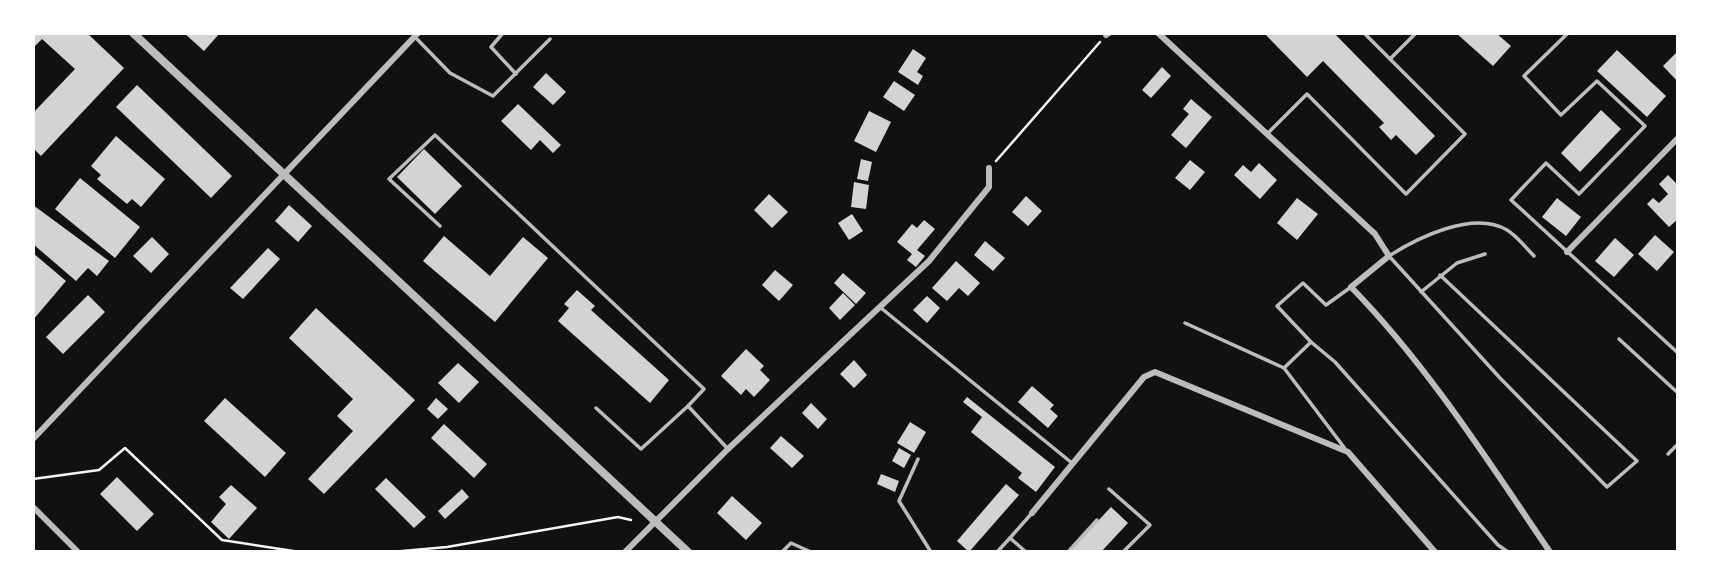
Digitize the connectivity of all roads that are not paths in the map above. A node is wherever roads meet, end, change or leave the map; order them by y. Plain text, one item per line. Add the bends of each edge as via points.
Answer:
1 (133, 33) edge
2 (503, 33) edge
3 (1158, 33) edge
4 (1364, 33) edge
5 (1416, 33) edge
6 (1568, 33) edge
7 (417, 35) edge
8 (550, 39) dead end
9 (1390, 59) junction
10 (516, 74) junction
11 (1267, 134) junction
12 (1678, 138) edge
13 (989, 168) road end
14 (283, 176) junction
15 (440, 226) dead end
16 (1567, 252) junction
17 (1485, 254) dead end
18 (1389, 256) junction
19 (1534, 256) dead end
20 (1440, 275) junction
21 (1351, 287) junction
22 (1420, 292) junction
23 (881, 307) junction
24 (1185, 323) dead end
25 (1619, 339) dead end
26 (1311, 342) junction
27 (1678, 353) edge
28 (1284, 368) junction
29 (1678, 393) edge
30 (688, 406) junction
31 (596, 408) dead end
32 (33, 439) edge
33 (1678, 444) edge
34 (728, 449) junction
35 (1348, 452) junction
36 (1668, 454) dead end
37 (918, 459) dead end
38 (1074, 464) junction
39 (1110, 489) dead end
40 (33, 507) edge
41 (1032, 513) joint
42 (1097, 520) dead end
43 (656, 521) junction
44 (1010, 538) junction
45 (78, 552) edge
46 (625, 552) edge
47 (688, 552) edge
48 (782, 552) edge
49 (811, 552) edge
50 (931, 552) edge
51 (997, 552) edge
52 (1026, 552) edge
53 (1068, 552) edge
54 (1124, 552) edge
55 (1435, 552) edge
56 (1508, 552) edge
57 (1550, 552) edge

1 - 14 street
2 - 10 lane via 491,47
3 - 11 street
4 - 9 lane
5 - 9 lane
6 - 16 lane via 1524,76 1561,115 1597,81 1645,126 1579,194 1546,163 1511,200
7 - 10 lane via 450,73 493,96
7 - 14 street
8 - 10 lane
9 - 11 lane via 1465,135 1406,194 1307,94
11 - 18 street via 1375,234
12 - 16 street
13 - 23 street via 989,187 929,261
14 - 32 street
14 - 43 street
15 - 30 lane via 389,179 435,135 704,389
16 - 27 lane
17 - 20 lane via 1457,263
18 - 19 lane via 1433,232 1479,225 1507,230
18 - 21 street
18 - 22 lane
20 - 22 lane
20 - 22 lane via 1637,461 1607,487
21 - 26 lane via 1326,306 1303,283 1278,306
21 - 57 street via 1380,316 1465,427
23 - 34 street
23 - 38 lane
24 - 28 lane
25 - 29 lane
26 - 28 lane
26 - 56 lane via 1335,362
28 - 35 lane
30 - 31 lane via 641,449
30 - 34 lane
33 - 36 lane
34 - 43 street
35 - 38 street via 1155,372 1144,377
35 - 55 street
37 - 50 lane via 899,500
38 - 41 street
39 - 54 lane via 1150,525
40 - 45 street
41 - 44 lane
42 - 53 lane
43 - 46 street
43 - 47 street
44 - 51 lane
44 - 52 lane
48 - 49 lane via 791,543

